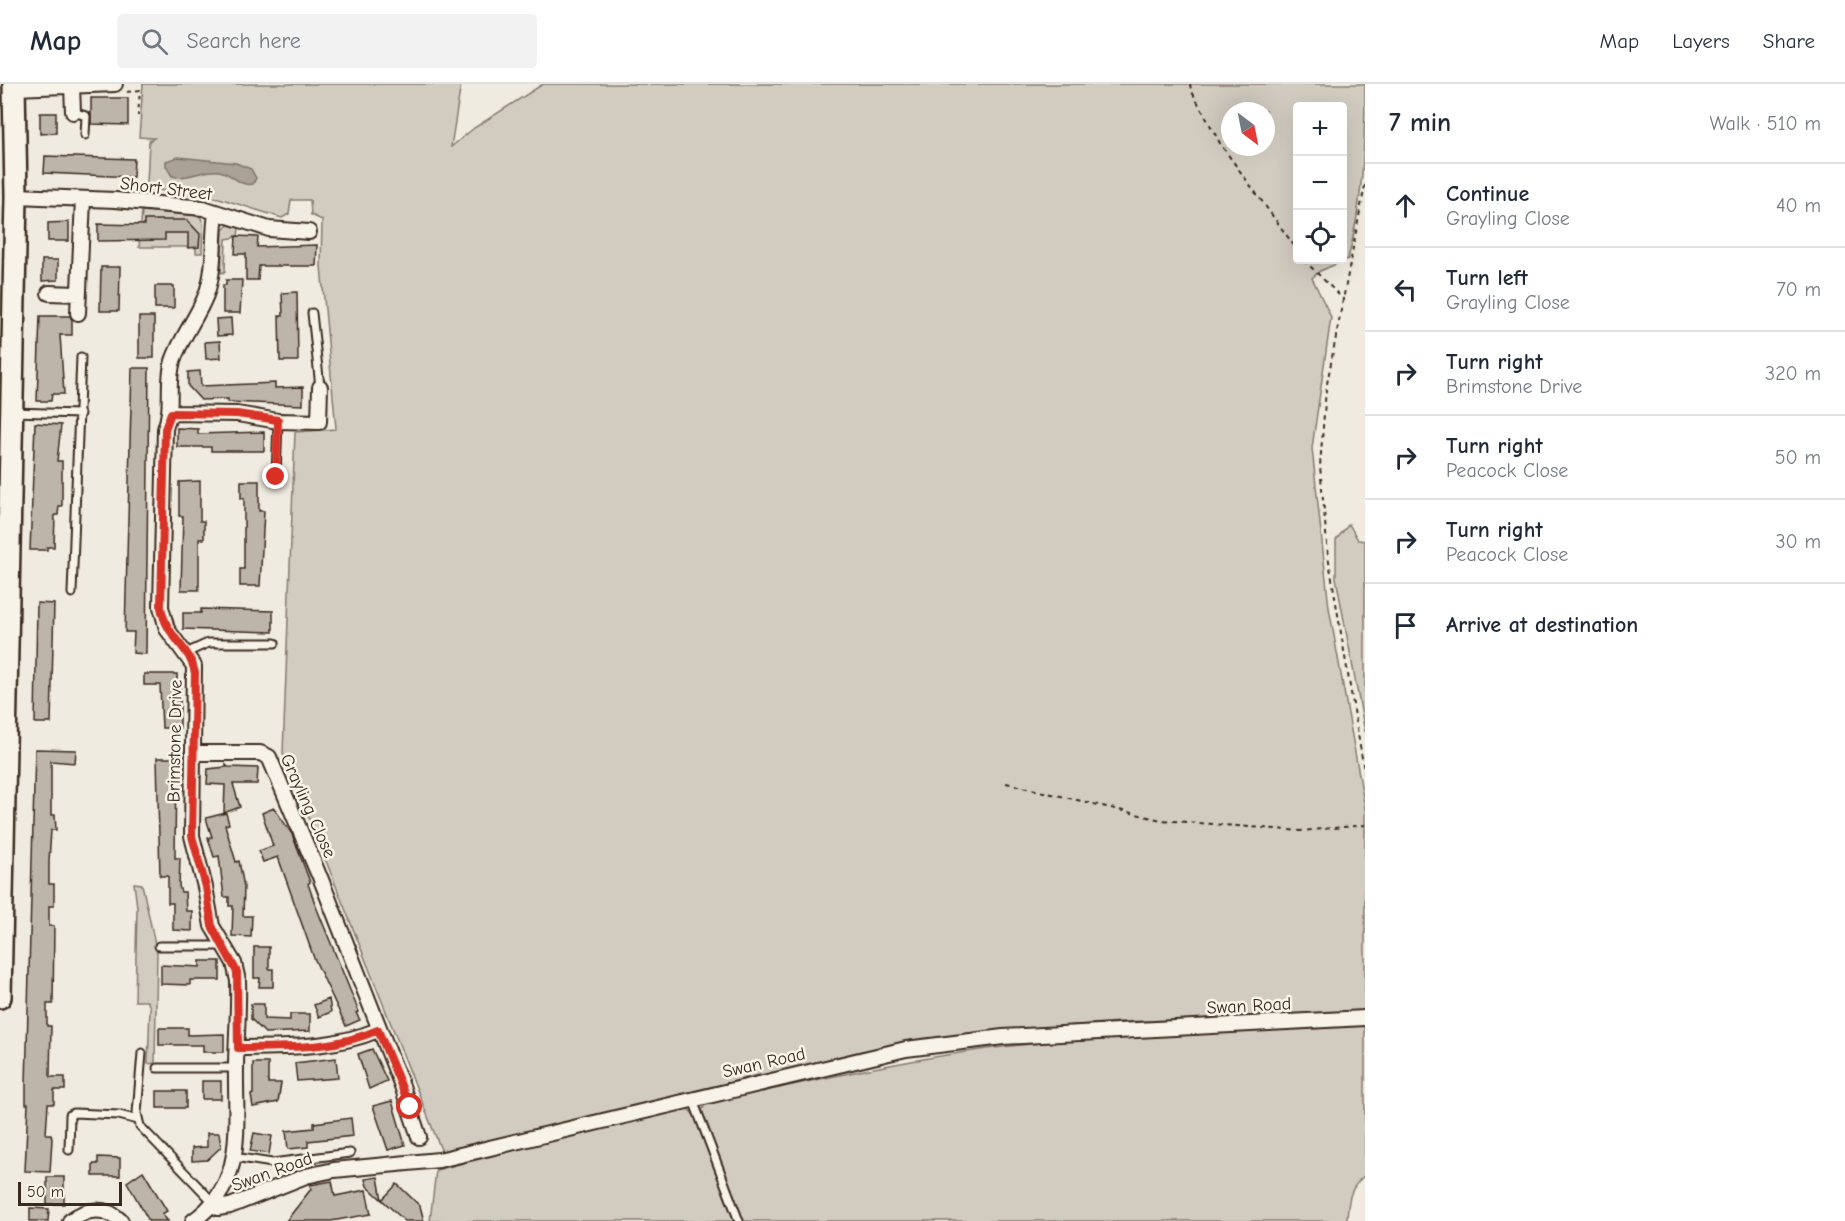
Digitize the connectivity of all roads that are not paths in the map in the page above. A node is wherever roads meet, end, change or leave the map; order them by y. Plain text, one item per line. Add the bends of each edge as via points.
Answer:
1 (115, 84) edge
2 (77, 85) edge
3 (14, 86) edge
4 (73, 112) joint
5 (85, 135) dead end
6 (16, 196) junction
7 (83, 198) junction
8 (216, 213) junction
9 (309, 232) dead end
10 (49, 293) dead end
11 (78, 294) junction
12 (78, 313) dead end
13 (312, 313) dead end
14 (81, 357) dead end
15 (320, 387) joint
16 (12, 412) junction
17 (171, 413) junction
18 (80, 414) junction
19 (278, 420) junction
20 (276, 477) dead end
21 (72, 592) dead end
22 (275, 643) dead end
23 (186, 653) junction
24 (3, 742) edge
25 (193, 753) junction
26 (159, 946) dead end
27 (224, 946) junction
28 (0, 997) edge
29 (1365, 1018) edge
30 (378, 1030) junction
31 (238, 1048) junction
32 (142, 1053) dead end
33 (157, 1068) dead end
34 (236, 1068) junction
35 (693, 1098) junction
36 (138, 1120) junction
37 (419, 1137) dead end
38 (69, 1150) dead end
39 (350, 1153) dead end
40 (234, 1157) junction
41 (214, 1203) junction
42 (70, 1221) edge
43 (121, 1221) edge
44 (193, 1221) edge
45 (739, 1221) edge

1 - 2 street
2 - 3 street
2 - 4 street
3 - 6 main road
4 - 5 lane via 86,116
6 - 7 street, Short Street
6 - 16 main road
7 - 8 street, Short Street via 203,208
7 - 11 street
8 - 9 street, Short Street via 269,229
8 - 17 street, Brimstone Drive via 212,275 172,363
10 - 11 street
11 - 12 street
13 - 15 lane
14 - 18 lane
15 - 19 street via 319,422
16 - 18 lane
16 - 24 main road
17 - 19 street via 237,414
17 - 23 street, Brimstone Drive via 165,429 161,607 167,629
18 - 21 lane
19 - 20 lane
22 - 23 lane via 208,643
23 - 25 street, Brimstone Drive via 195,673
24 - 28 main road
25 - 27 street, Brimstone Drive via 192,836 212,926
25 - 30 street, Grayling Close via 260,753 269,758
26 - 27 lane
27 - 31 street, Brimstone Drive via 238,981
29 - 35 street, Swan Road via 1003,1037 906,1049
30 - 31 street via 339,1044
30 - 37 street, Grayling Close
31 - 34 street, Brimstone Drive
32 - 36 lane
33 - 34 lane
34 - 40 street, Brimstone Drive
35 - 41 street, Swan Road via 439,1160 306,1176 230,1206 218,1208
35 - 45 lane
36 - 38 lane via 74,1113 70,1115
36 - 41 lane via 143,1130
39 - 40 lane via 272,1163
40 - 41 street, Brimstone Drive via 222,1193
41 - 44 street, Swan Road
42 - 43 street via 100,1209

